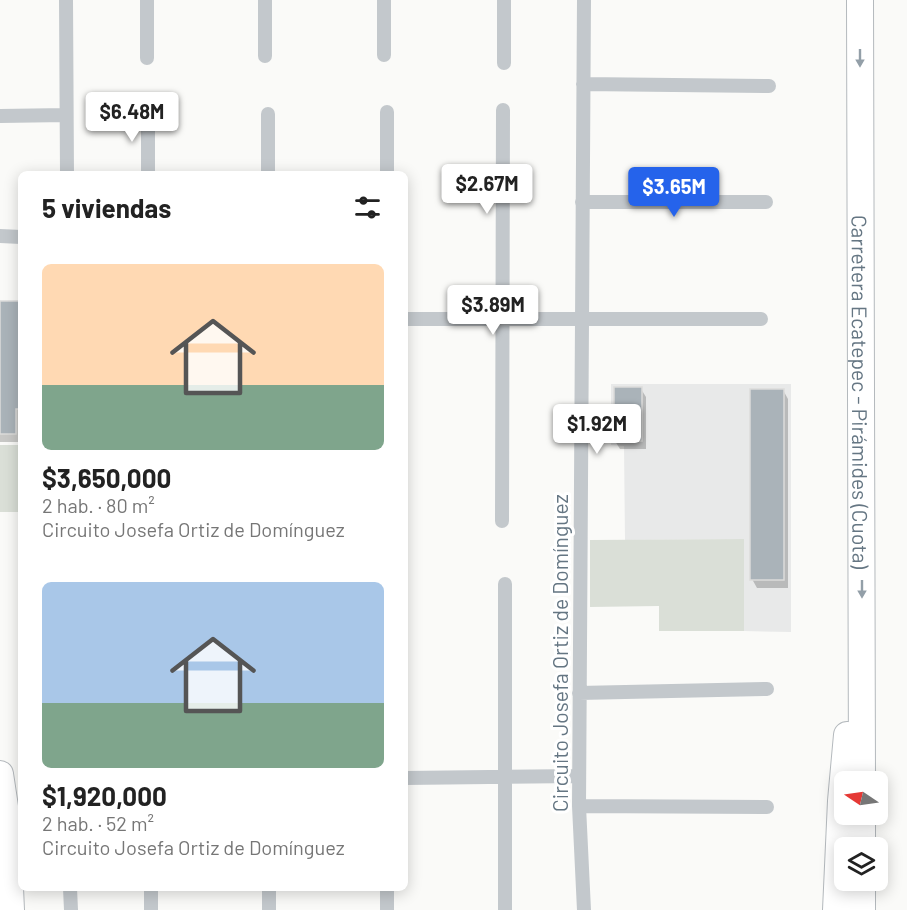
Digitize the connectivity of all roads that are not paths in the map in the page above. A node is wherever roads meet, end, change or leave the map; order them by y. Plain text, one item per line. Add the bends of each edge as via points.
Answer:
1 (66, 0) edge
2 (147, 0) edge
3 (265, 0) edge
4 (384, 0) edge
5 (504, 0) edge
6 (584, 0) edge
7 (860, 0) edge
8 (384, 55) dead end
9 (265, 56) dead end
10 (147, 58) dead end
11 (504, 63) dead end
12 (583, 84) junction
13 (769, 86) dead end
14 (503, 110) dead end
15 (148, 112) dead end
16 (387, 112) dead end
17 (268, 114) dead end
18 (66, 115) junction
19 (0, 116) edge
20 (67, 171) edge
21 (148, 171) edge
22 (268, 171) edge
23 (387, 171) edge
24 (582, 202) junction
25 (766, 202) dead end
26 (0, 236) edge
27 (18, 237) edge
28 (408, 319) edge
29 (761, 319) dead end
30 (502, 320) junction
31 (582, 320) junction
32 (502, 521) dead end
33 (505, 584) dead end
34 (862, 686) junction
35 (767, 689) dead end
36 (579, 693) junction
37 (862, 771) edge
38 (0, 774) edge
39 (579, 776) junction
40 (503, 777) junction
41 (408, 778) edge
42 (579, 806) junction
43 (767, 807) dead end
44 (70, 891) edge
45 (151, 891) edge
46 (269, 891) edge
47 (387, 891) edge
48 (862, 891) edge
49 (11, 910) edge
50 (71, 910) edge
51 (151, 910) edge
52 (269, 910) edge
53 (387, 910) edge
54 (505, 910) edge
55 (584, 910) edge
56 (836, 910) edge
57 (862, 910) edge

1 - 18 street
2 - 10 street
3 - 9 street
4 - 8 street
5 - 11 street
6 - 12 street, Circuito Josefa Ortiz de Domínguez
7 -> 34 highway, Carretera Ecatepec - Pirámides (Cuota)
12 - 13 street
12 - 24 street, Circuito Josefa Ortiz de Domínguez
14 - 30 street
15 - 21 street
16 - 23 street
17 - 22 street
18 - 19 street
18 - 20 street
24 - 25 street
24 - 31 street, Circuito Josefa Ortiz de Domínguez
26 - 27 street
28 - 30 street
29 - 31 street
30 - 31 street
30 - 32 street
31 - 36 street, Circuito Josefa Ortiz de Domínguez
33 - 40 street
34 - 37 highway, Carretera Ecatepec - Pirámides (Cuota)
34 - 56 highway via 848,733
35 - 36 street
36 - 39 street, Circuito Josefa Ortiz de Domínguez
38 - 49 highway via 7,820
39 - 40 street
39 - 42 street, Circuito Josefa Ortiz de Domínguez
40 - 41 street
40 - 54 street
42 - 43 street
42 - 55 street, Circuito Josefa Ortiz de Domínguez
44 - 50 street
45 - 51 street
46 - 52 street
47 - 53 street
48 - 57 highway

